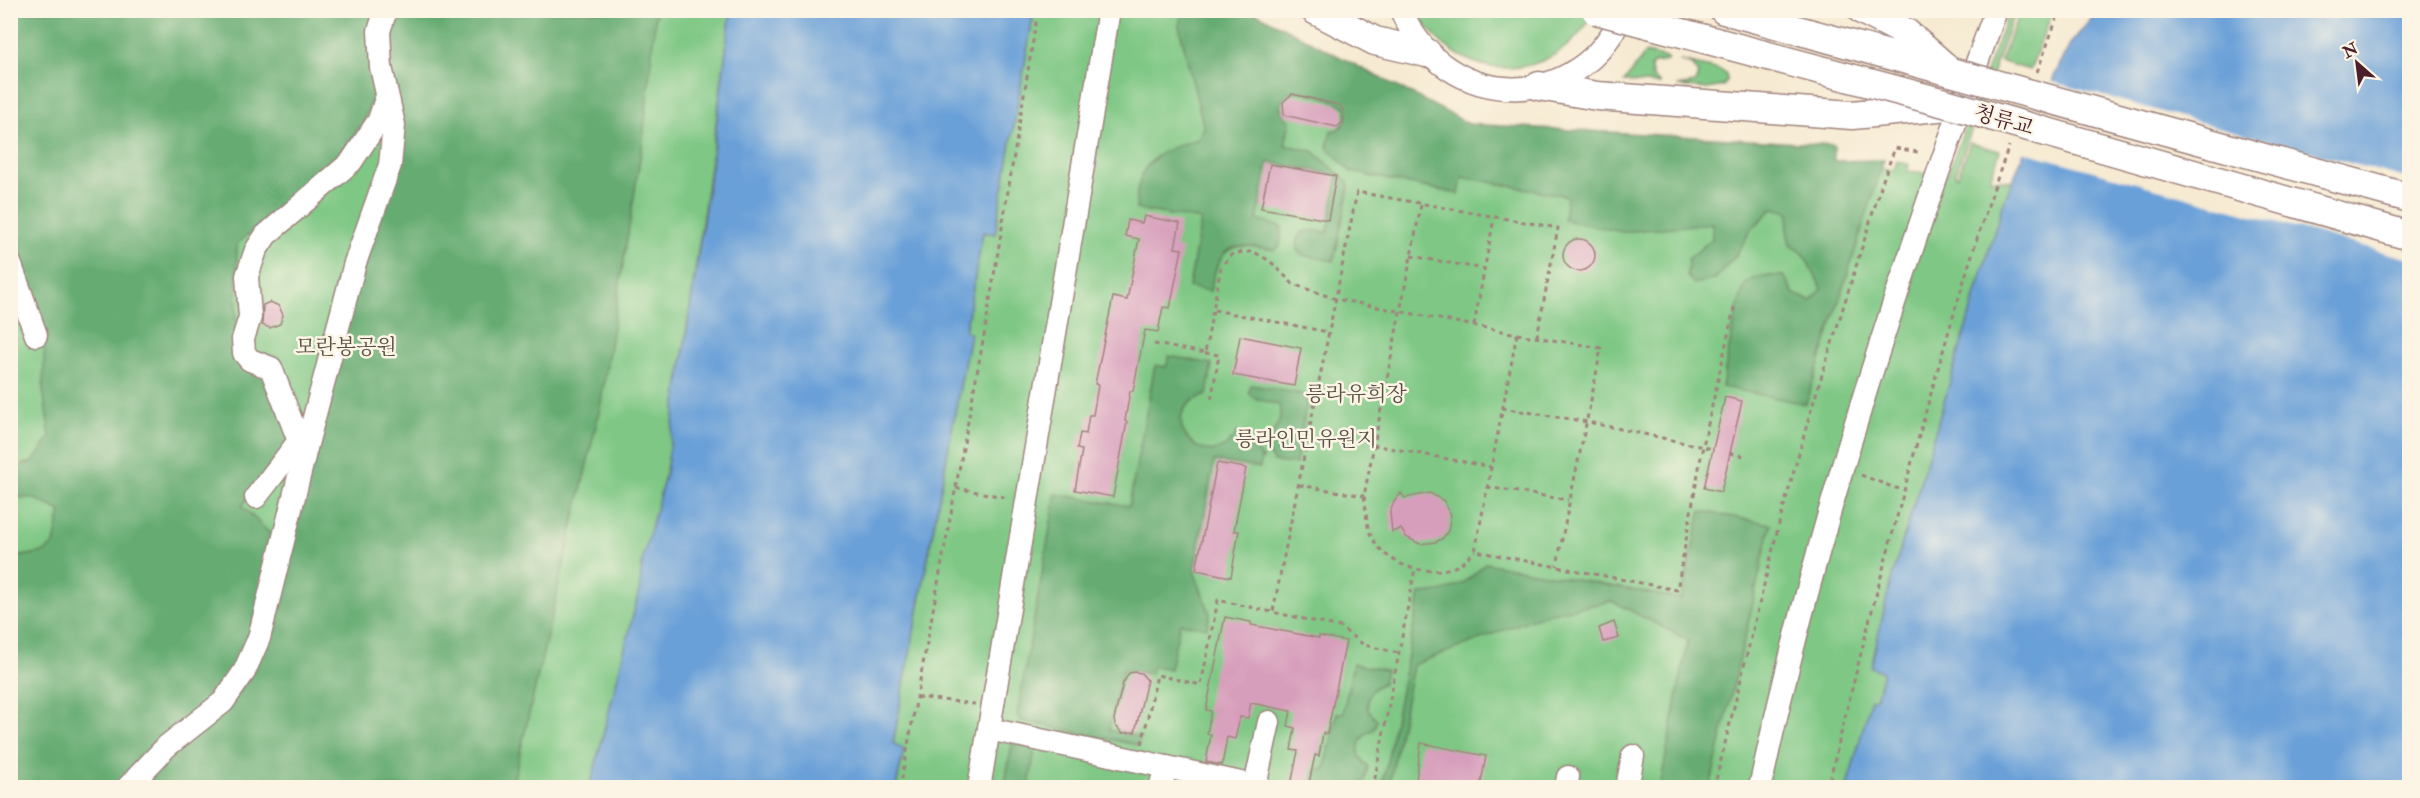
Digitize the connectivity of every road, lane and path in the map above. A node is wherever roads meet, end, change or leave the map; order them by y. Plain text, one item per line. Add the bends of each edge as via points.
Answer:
1 (386, 10) edge
2 (1038, 10) edge
3 (1109, 10) edge
4 (1315, 10) edge
5 (1401, 10) edge
6 (1596, 10) edge
7 (1624, 10) edge
8 (1724, 10) edge
9 (1862, 10) edge
10 (1996, 10) edge
11 (2060, 10) edge
12 (2049, 39) dead end
13 (1427, 53) junction
14 (1952, 72) junction
15 (1539, 86) junction
16 (387, 96) junction
17 (1952, 105) junction
18 (1918, 152) dead end
19 (1994, 186) dead end
20 (2409, 198) edge
21 (1421, 204) junction
22 (1494, 218) junction
23 (2409, 236) edge
24 (1411, 256) junction
25 (10, 263) edge
26 (1484, 268) junction
27 (1336, 299) junction
28 (1735, 304) dead end
29 (1214, 309) junction
30 (1400, 312) junction
31 (1474, 324) junction
32 (1328, 332) junction
33 (1517, 334) junction
34 (36, 335) dead end
35 (1538, 336) junction
36 (1154, 344) dead end
37 (1205, 353) junction
38 (1211, 401) dead end
39 (1502, 408) junction
40 (1588, 422) junction
41 (302, 445) junction
42 (1373, 445) junction
43 (1703, 446) junction
44 (1713, 449) dead end
45 (1730, 453) dead end
46 (1744, 456) dead end
47 (1491, 467) junction
48 (1865, 475) dead end
49 (1299, 485) junction
50 (1487, 486) junction
51 (957, 488) junction
52 (1905, 489) junction
53 (1364, 496) junction
54 (256, 497) dead end
55 (1009, 498) dead end
56 (1569, 500) junction
57 (1475, 551) junction
58 (1557, 566) junction
59 (1415, 569) junction
60 (1274, 611) junction
61 (1399, 653) junction
62 (917, 697) junction
63 (971, 704) dead end
64 (1269, 722) dead end
65 (989, 729) junction
66 (1141, 750) dead end
67 (1633, 756) dead end
68 (1163, 777) edge
69 (127, 788) edge
70 (900, 788) edge
71 (979, 788) edge
72 (1373, 788) edge
73 (1627, 788) edge
74 (1714, 788) edge
75 (1760, 788) edge
76 (1828, 788) edge

1 - 16 street via 379,31
2 - 51 path
3 - 65 street
4 - 13 main road via 1376,41
5 - 13 street
6 - 17 main road, 청류교, bridge
7 - 15 street via 1608,40 1592,58 1573,72
8 - 14 main road, 청류교
9 - 14 main road via 1905,32
10 - 75 street via 1936,174 1838,476
11 - 12 path
13 - 15 street via 1446,69 1479,84 1503,88
14 - 20 main road, 청류교, bridge
15 - 17 main road via 1597,96 1852,115
16 - 41 street via 394,125 390,165 355,263
16 - 41 street via 379,120 351,162 266,235 247,276 250,316 243,339 244,353 250,360 271,368
17 - 23 main road, 청류교, bridge
18 - 74 path via 1895,148 1884,177 1779,524
19 - 52 path
21 - 22 path
21 - 24 path
21 - 27 path via 1357,192
22 - 26 path
22 - 35 path via 1558,228
24 - 26 path
24 - 30 path
25 - 34 street
26 - 31 path
27 - 29 path via 1293,284 1270,261 1254,252 1243,252 1231,255 1221,267
27 - 30 path
27 - 32 path
28 - 43 path
29 - 32 path
29 - 37 path
30 - 31 path
30 - 42 path
31 - 33 path
32 - 49 path
33 - 35 path
33 - 39 path
35 - 40 path via 1601,348
36 - 37 path
37 - 38 path via 1219,355
39 - 40 path
39 - 47 path
40 - 43 path
40 - 56 path
41 - 54 street
41 - 69 street via 259,638 244,672 223,702 167,746
42 - 47 path
42 - 53 path
43 - 44 path
43 - 58 path via 1677,590
45 - 46 path
47 - 50 path
48 - 52 path
49 - 53 path
49 - 60 path
50 - 56 path
50 - 57 path
51 - 55 path
51 - 62 path
52 - 76 path
53 - 59 path via 1370,533 1388,557
56 - 58 path
57 - 58 path
57 - 59 path via 1459,565 1436,571
59 - 61 path
60 - 61 path via 1340,627 1364,645
60 - 66 path via 1218,600 1201,685 1157,675
61 - 72 path
62 - 63 path
62 - 70 path
64 - 68 street via 1255,786
65 - 68 street
65 - 71 street
67 - 73 street

